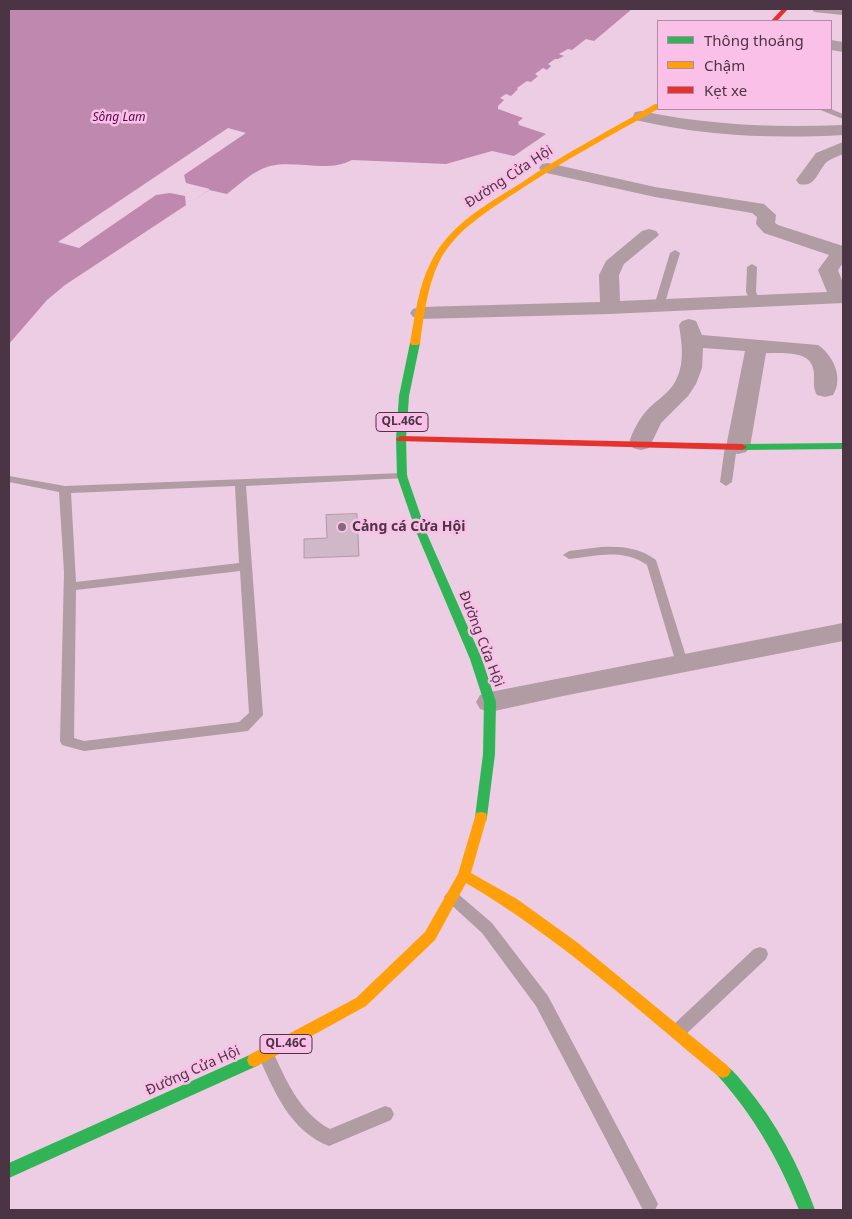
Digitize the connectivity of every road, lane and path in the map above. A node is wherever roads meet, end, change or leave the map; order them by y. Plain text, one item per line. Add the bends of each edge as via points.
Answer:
1 (785, 9) edge
2 (820, 9) edge
3 (843, 11) edge
4 (775, 20) edge
5 (657, 107) edge
6 (825, 110) edge
7 (641, 116) junction
8 (843, 117) edge
9 (843, 130) edge
10 (843, 147) edge
11 (552, 166) junction
12 (805, 180) dead end
13 (649, 235) dead end
14 (675, 253) dead end
15 (752, 267) dead end
16 (841, 297) edge
17 (755, 301) junction
18 (684, 305) junction
19 (659, 306) junction
20 (610, 308) junction
21 (420, 313) junction
22 (692, 341) junction
23 (757, 346) junction
24 (825, 390) dead end
25 (401, 439) junction
26 (641, 443) junction
27 (843, 446) edge
28 (735, 447) junction
29 (402, 476) junction
30 (9, 479) edge
31 (726, 482) dead end
32 (240, 483) junction
33 (65, 490) junction
34 (569, 555) dead end
35 (246, 566) junction
36 (70, 587) junction
37 (843, 632) edge
38 (682, 663) junction
39 (489, 714) junction
40 (464, 874) junction
41 (452, 897) junction
42 (760, 954) dead end
43 (678, 1032) junction
44 (266, 1055) junction
45 (385, 1114) dead end
46 (9, 1171) edge
47 (649, 1204) dead end
48 (807, 1210) edge

1 - 4 main road
2 - 3 street
5 - 7 main road, Đường Cửa Hội / QL.46C
6 - 8 lane
7 - 9 street via 672,123 767,132
7 - 11 main road, Đường Cửa Hội / QL.46C
10 - 12 street via 822,157
11 - 16 street via 655,192 766,212 765,224 771,229 839,252 828,270
11 - 21 main road, Đường Cửa Hội / QL.46C via 490,205 457,231 435,261
13 - 20 street via 616,261 609,275
14 - 19 lane
15 - 17 lane via 751,292
16 - 17 street
17 - 18 street
18 - 19 street
18 - 22 street
19 - 20 street
20 - 21 street
21 - 25 main road, Đường Cửa Hội / QL.46C via 404,396
22 - 23 street
22 - 26 street via 690,374 680,391 652,417
23 - 24 street via 810,350 819,355 825,362
23 - 28 street
25 - 26 main road
25 - 29 main road, Đường Cửa Hội / QL.46C
26 - 28 main road
27 - 28 main road
28 - 31 lane
29 - 32 lane
29 - 39 main road, Đường Cửa Hội / QL.46C via 422,534 476,659
30 - 33 lane
32 - 33 lane
32 - 35 lane
33 - 36 lane
34 - 38 lane via 638,552 645,556 652,563
35 - 36 lane
35 - 36 lane via 256,716 243,727 84,746 67,741
37 - 38 street
38 - 39 street
39 - 40 main road, Đường Cửa Hội / QL.46C via 489,754 480,824
40 - 41 main road, Đường Cửa Hội / QL.46C
40 - 43 main road via 574,947
41 - 44 main road, Đường Cửa Hội / QL.46C via 430,936 361,1002
41 - 47 lane via 487,928 542,1001
42 - 43 lane
43 - 48 main road via 716,1063 768,1126
44 - 45 lane via 289,1102 315,1132 330,1138
44 - 46 main road, Đường Cửa Hội / QL.46C

